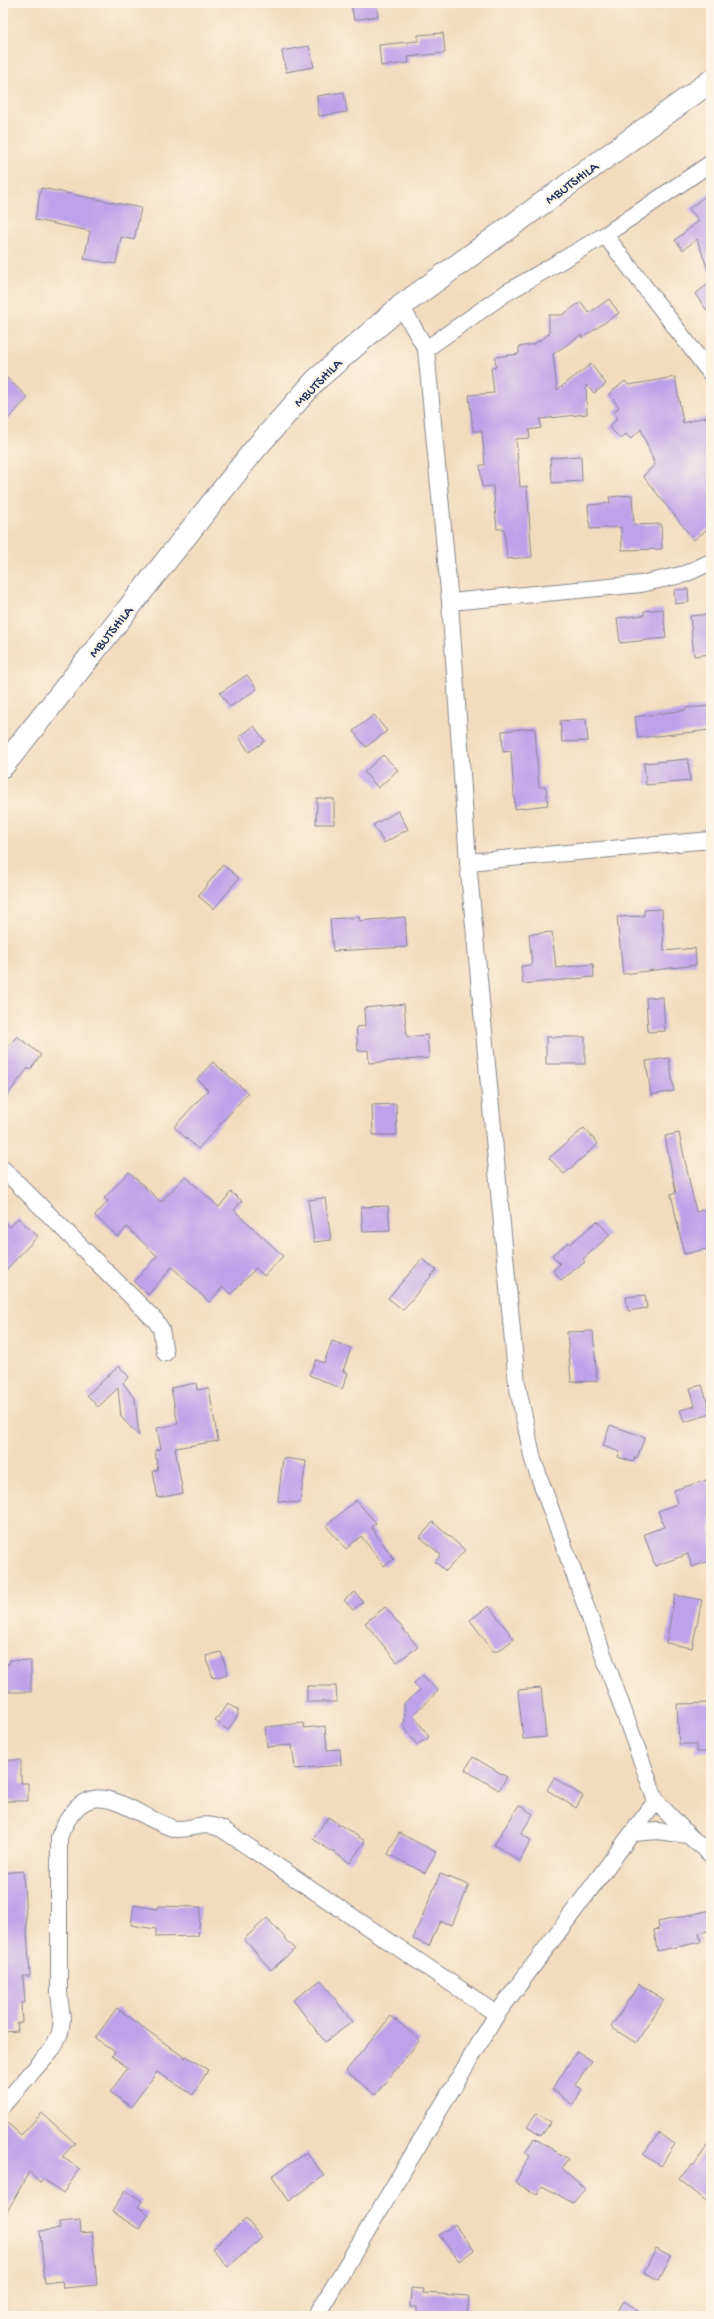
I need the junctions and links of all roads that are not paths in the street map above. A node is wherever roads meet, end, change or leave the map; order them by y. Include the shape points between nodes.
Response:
1 (711, 81) edge
2 (711, 163) edge
3 (605, 235) junction
4 (401, 306) junction
5 (426, 349) junction
6 (711, 374) edge
7 (711, 562) edge
8 (450, 602) junction
9 (3, 766) edge
10 (711, 840) edge
11 (468, 862) junction
12 (3, 1169) edge
13 (165, 1352) dead end
14 (656, 1801) junction
15 (634, 1833) junction
16 (688, 1835) junction
17 (711, 1855) edge
18 (498, 2014) junction
19 (3, 2105) edge
20 (316, 2316) edge

1 - 4 street, MBUTSHILA
2 - 3 street
3 - 5 street via 506,293
3 - 6 street
4 - 5 street
4 - 9 street, MBUTSHILA via 316,380 255,449
5 - 8 street
7 - 8 street via 685,574 641,584
8 - 11 street
10 - 11 street
11 - 14 street via 517,1384 538,1474
12 - 13 street via 155,1320 161,1329
14 - 15 street
14 - 16 street
15 - 16 street via 657,1831
15 - 18 street
16 - 17 street
18 - 19 street via 211,1824 175,1829 114,1800 97,1798 78,1807 59,1837 59,1993 62,2019 60,2033 53,2048
18 - 20 street

